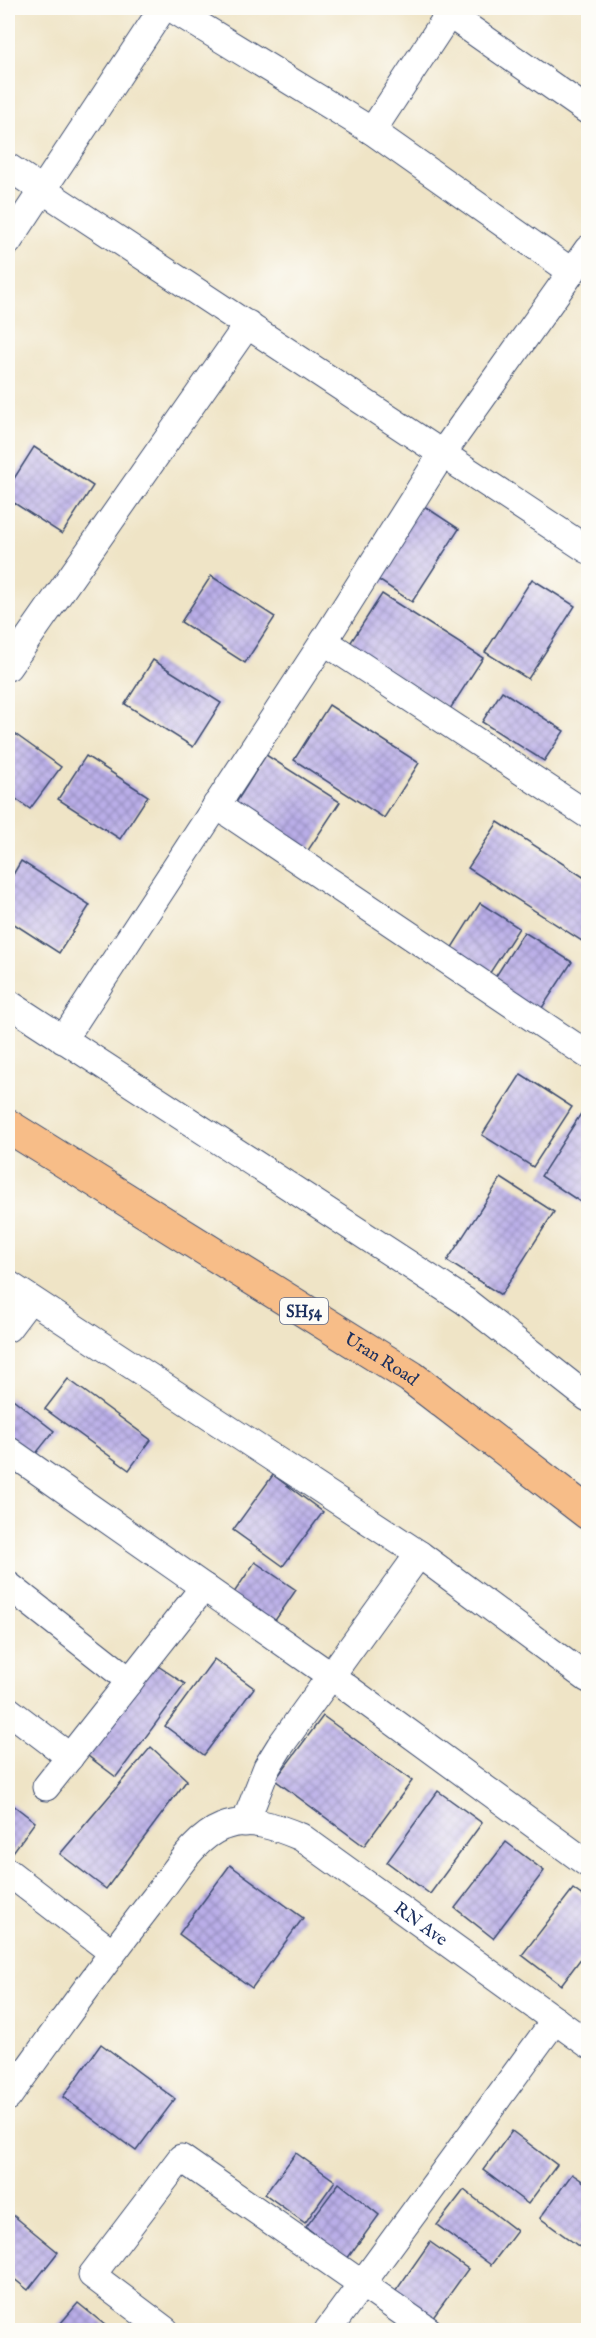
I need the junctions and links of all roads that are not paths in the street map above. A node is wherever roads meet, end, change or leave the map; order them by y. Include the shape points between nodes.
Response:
1 (163, 8) edge
2 (171, 8) edge
3 (451, 11) edge
4 (588, 111) edge
5 (372, 132) junction
6 (8, 167) edge
7 (41, 189) junction
8 (8, 242) edge
9 (588, 249) edge
10 (573, 272) junction
11 (248, 324) junction
12 (442, 454) junction
13 (588, 550) edge
14 (324, 641) junction
15 (8, 667) edge
16 (216, 805) junction
17 (588, 815) edge
18 (8, 1003) edge
19 (63, 1040) junction
20 (588, 1055) edge
21 (8, 1125) edge
22 (8, 1284) edge
23 (30, 1299) junction
24 (8, 1329) edge
25 (588, 1398) edge
26 (8, 1450) edge
27 (588, 1513) edge
28 (419, 1554) junction
29 (8, 1585) edge
30 (204, 1587) junction
31 (331, 1676) junction
32 (588, 1679) edge
33 (130, 1681) junction
34 (8, 1710) edge
35 (70, 1757) junction
36 (46, 1787) dead end
37 (245, 1823) junction
38 (588, 1864) edge
39 (8, 1872) edge
40 (112, 1952) junction
41 (555, 2020) junction
42 (588, 2044) edge
43 (8, 2097) edge
44 (362, 2284) junction
45 (165, 2331) edge
46 (328, 2331) edge
47 (428, 2331) edge

1 - 7 street
2 - 5 street
3 - 4 street
3 - 5 street
5 - 10 street
6 - 7 street
7 - 8 street
7 - 11 street
9 - 10 street
10 - 12 street
11 - 12 street
11 - 15 street
12 - 13 street
12 - 14 street
14 - 16 street
14 - 17 street
16 - 19 street
16 - 20 street
18 - 19 street
19 - 25 street via 465,1301
21 - 27 main road, Uran Road / SH54 via 411,1377
22 - 23 street
23 - 24 street
23 - 28 street
26 - 30 street
28 - 31 street
28 - 32 street
29 - 33 street
30 - 31 street
30 - 33 street
31 - 37 street via 267,1767
31 - 38 street
33 - 35 street
34 - 35 street
35 - 36 street
37 - 40 street via 222,1827 201,1840
37 - 41 street, RN Ave via 274,1826 301,1837
39 - 40 street
40 - 43 street
41 - 42 street, RN Ave
41 - 44 street
44 - 45 street via 181,2158 92,2275
44 - 46 street
44 - 47 street

